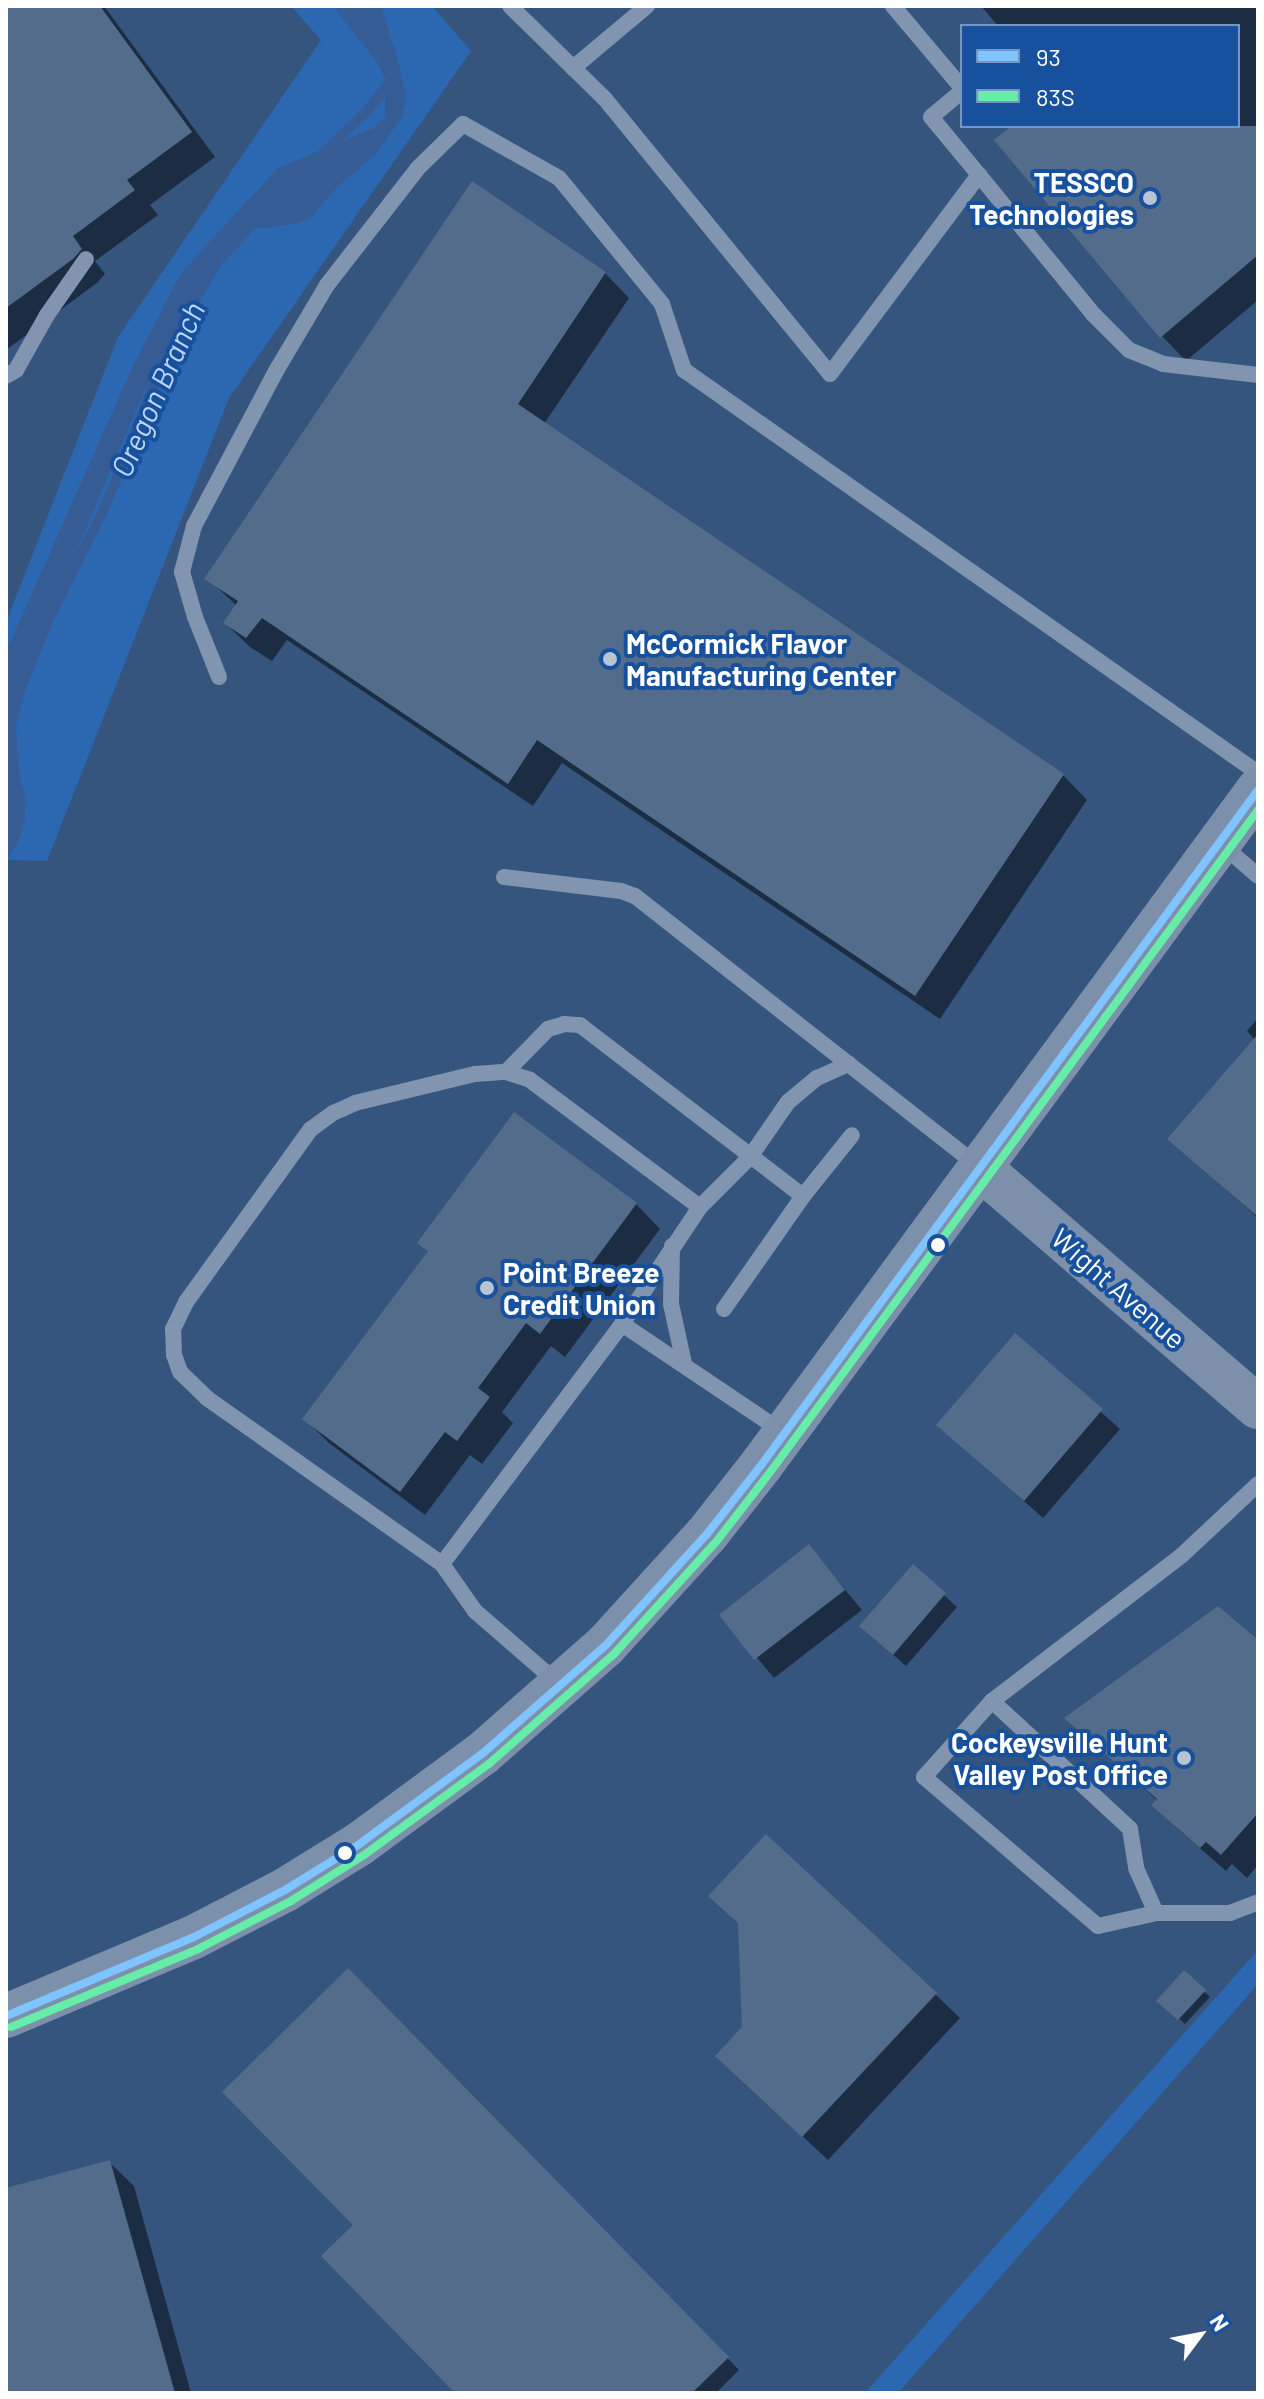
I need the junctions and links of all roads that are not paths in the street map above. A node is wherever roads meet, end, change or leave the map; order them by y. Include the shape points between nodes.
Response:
1 (510, 6) edge
2 (647, 6) edge
3 (893, 6) edge
4 (573, 68) junction
5 (960, 87) edge
6 (960, 91) edge
7 (979, 175) junction
8 (86, 259) dead end
9 (1258, 375) edge
10 (6, 376) edge
11 (219, 677) dead end
12 (1258, 773) edge
13 (1258, 790) edge
14 (1220, 843) junction
15 (1258, 876) edge
16 (504, 877) dead end
17 (849, 1064) junction
18 (506, 1072) junction
19 (852, 1135) dead end
20 (750, 1157) junction
21 (981, 1169) junction
22 (803, 1196) junction
23 (700, 1207) junction
24 (672, 1244) junction
25 (724, 1309) dead end
26 (622, 1324) junction
27 (684, 1363) junction
28 (1258, 1407) edge
29 (784, 1433) junction
30 (1258, 1484) edge
31 (442, 1564) junction
32 (562, 1686) junction
33 (992, 1701) junction
34 (1258, 1902) edge
35 (1156, 1913) junction
36 (6, 2016) edge

1 - 4 lane
2 - 4 lane
3 - 5 lane
4 - 7 lane via 605,99 830,374
6 - 7 lane via 931,117
7 - 9 lane via 1129,350 1163,364
8 - 10 lane via 16,370
11 - 12 lane via 182,572 194,526 327,285 418,168 463,124 559,178 662,304 684,370
13 - 14 main road
14 - 15 lane
14 - 21 main road
16 - 17 lane via 635,896
17 - 20 lane via 817,1078 788,1102
17 - 21 lane
18 - 20 lane via 548,1029 580,1025
18 - 23 lane via 530,1080
18 - 31 lane via 475,1074 355,1103 311,1129 186,1302 173,1329 180,1372 207,1398
19 - 22 lane
20 - 22 lane
20 - 23 lane
21 - 28 main road, Wight Avenue
21 - 29 main road
22 - 25 lane
23 - 24 lane
24 - 26 lane
24 - 27 lane via 671,1304
26 - 27 lane
26 - 31 lane
27 - 29 lane
29 - 32 main road via 651,1598
30 - 33 lane via 1181,1556
31 - 32 lane via 475,1611
32 - 36 main road via 435,1791 285,1890 141,1962
33 - 35 lane via 1130,1829 1136,1868
33 - 35 lane via 924,1777 1098,1926
34 - 35 lane via 1230,1913

